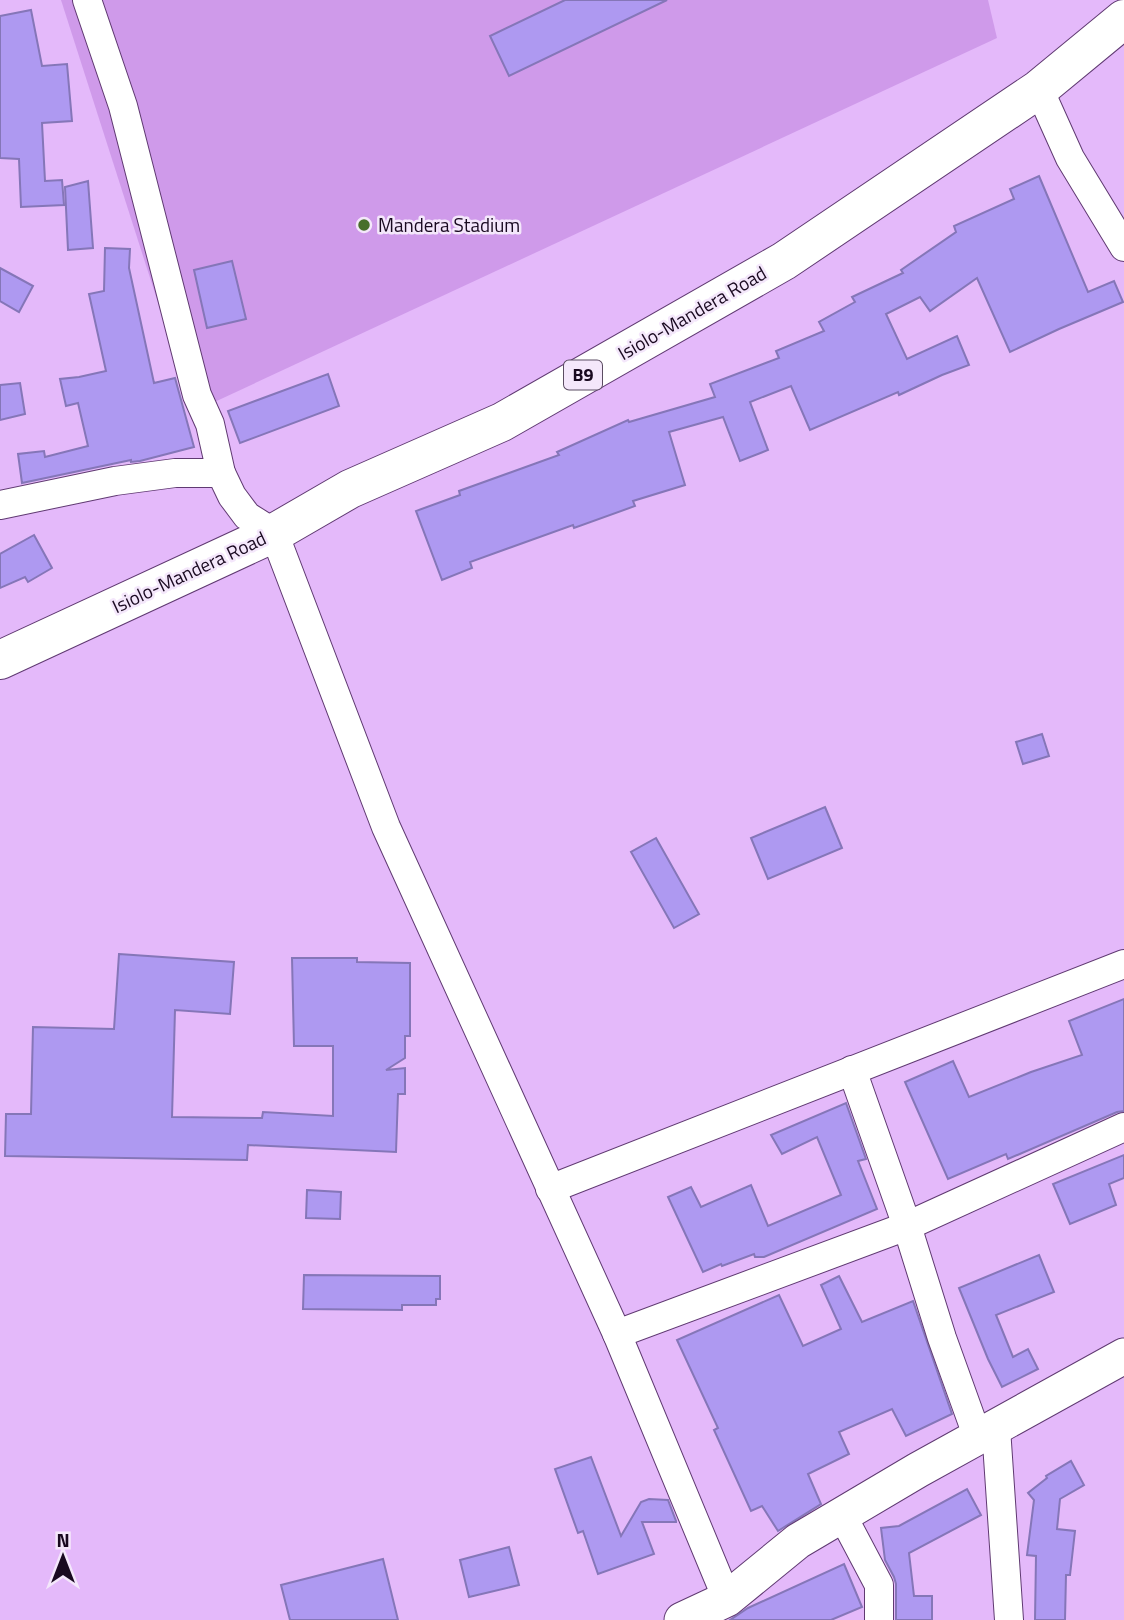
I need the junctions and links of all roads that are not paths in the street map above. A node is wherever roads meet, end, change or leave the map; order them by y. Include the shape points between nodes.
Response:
1 (88, 0) edge
2 (1124, 19) edge
3 (1039, 89) junction
4 (1124, 247) edge
5 (221, 473) junction
6 (0, 505) edge
7 (274, 533) junction
8 (0, 660) edge
9 (1124, 964) edge
10 (852, 1070) junction
11 (1124, 1127) edge
12 (550, 1189) junction
13 (907, 1226) junction
14 (617, 1334) junction
15 (1124, 1356) edge
16 (987, 1433) junction
17 (842, 1515) junction
18 (727, 1599) junction
19 (682, 1620) edge
20 (880, 1620) edge
21 (1009, 1620) edge

1 - 5 street via 122,106
2 - 3 highway, Isiolo-Mandera Road / B9
3 - 4 street via 1070,158
3 - 7 highway, Isiolo-Mandera Road / B9 via 784,261 502,422 351,489
5 - 6 street via 115,481
5 - 7 street via 247,516
7 - 8 highway, Isiolo-Mandera Road / B9
7 - 12 street via 386,827
9 - 10 street
10 - 12 street
10 - 13 street
11 - 13 street
12 - 14 street
13 - 14 street
13 - 16 street via 942,1338
14 - 18 street
15 - 16 main road
16 - 17 main road
16 - 21 street
17 - 18 main road via 798,1541
17 - 20 street via 879,1585
18 - 19 main road

